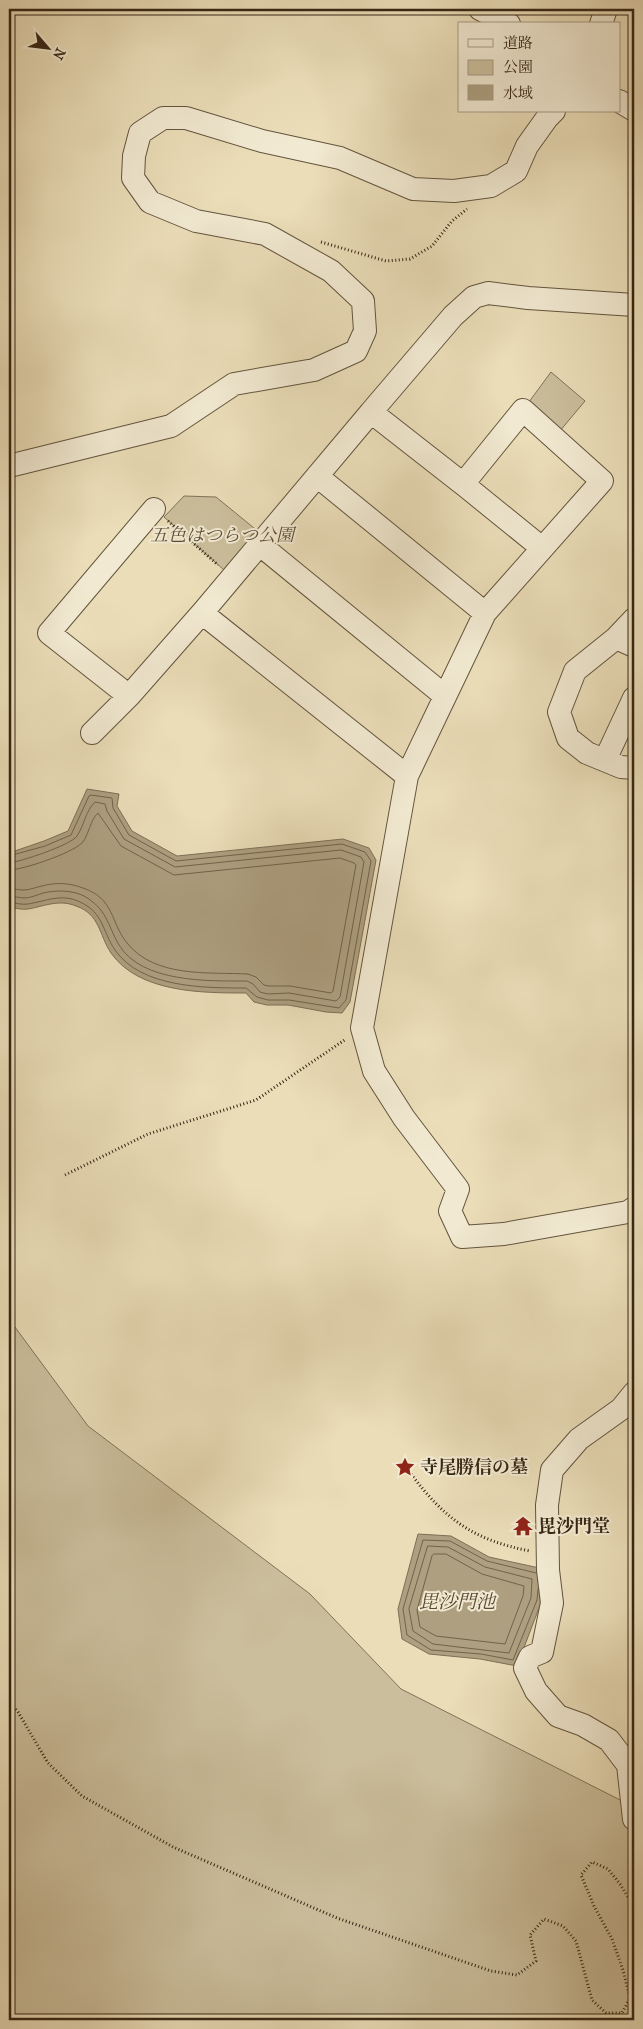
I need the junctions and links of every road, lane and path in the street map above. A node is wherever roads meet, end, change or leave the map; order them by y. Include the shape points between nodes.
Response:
1 (480, 9) edge
2 (606, 9) edge
3 (505, 22) edge
4 (603, 22) edge
5 (620, 102) edge
6 (634, 110) edge
7 (553, 112) edge
8 (473, 204) dead end
9 (318, 242) dead end
10 (634, 305) edge
11 (371, 412) junction
12 (9, 466) edge
13 (317, 476) junction
14 (463, 484) junction
15 (154, 509) joint
16 (260, 544) junction
17 (542, 548) junction
18 (232, 577) junction
19 (202, 612) junction
20 (485, 613) junction
21 (634, 619) edge
22 (625, 642) edge
23 (129, 696) junction
24 (445, 696) junction
25 (634, 698) edge
26 (92, 733) dead end
27 (605, 760) junction
28 (634, 768) edge
29 (407, 776) junction
30 (362, 1028) junction
31 (64, 1175) dead end
32 (634, 1208) edge
33 (634, 1393) edge
34 (411, 1474) dead end
35 (548, 1554) junction
36 (9, 1701) edge
37 (634, 1819) edge
38 (634, 1907) edge

1 - 3 street
2 - 4 street
5 - 6 street
7 - 12 street via 527,146 516,171 491,186 454,191 413,189 340,158 262,141 186,118 163,118 140,133 134,156 133,178 150,202 196,221 265,234 331,271 363,301 365,331 356,351 314,370 234,384 170,426
8 - 9 path via 452,221 432,246 410,259 386,261
10 - 11 street via 488,293 474,297 453,316
11 - 13 street
11 - 14 street
13 - 16 street
13 - 20 street
14 - 17 street
14 - 17 street via 523,410 602,481
15 - 18 path
15 - 23 street via 49,633
16 - 18 street
16 - 24 street
17 - 20 street
18 - 19 street
19 - 23 street
19 - 29 street
20 - 24 street
21 - 22 street
22 - 27 street via 574,671 559,712 568,738 587,753
23 - 26 street
24 - 29 street
25 - 27 street
27 - 28 street
29 - 30 street
30 - 31 path via 256,1100 148,1134
30 - 32 street via 374,1071 404,1118 458,1189 450,1211 462,1237 504,1234 628,1212
33 - 35 street via 621,1409 578,1439 552,1470 547,1505
34 - 35 path via 432,1501 457,1524 513,1548
35 - 37 street via 552,1603 542,1652 530,1657 524,1668 536,1691 558,1716 583,1725 609,1740 628,1765
36 - 38 path via 48,1763 82,1796 173,1847 337,1918 491,1971 517,1975 536,1961 530,1936 544,1919 563,1926 576,1941 592,2000 606,2013 622,2013 630,1998 612,1939 581,1875 592,1862 608,1869

